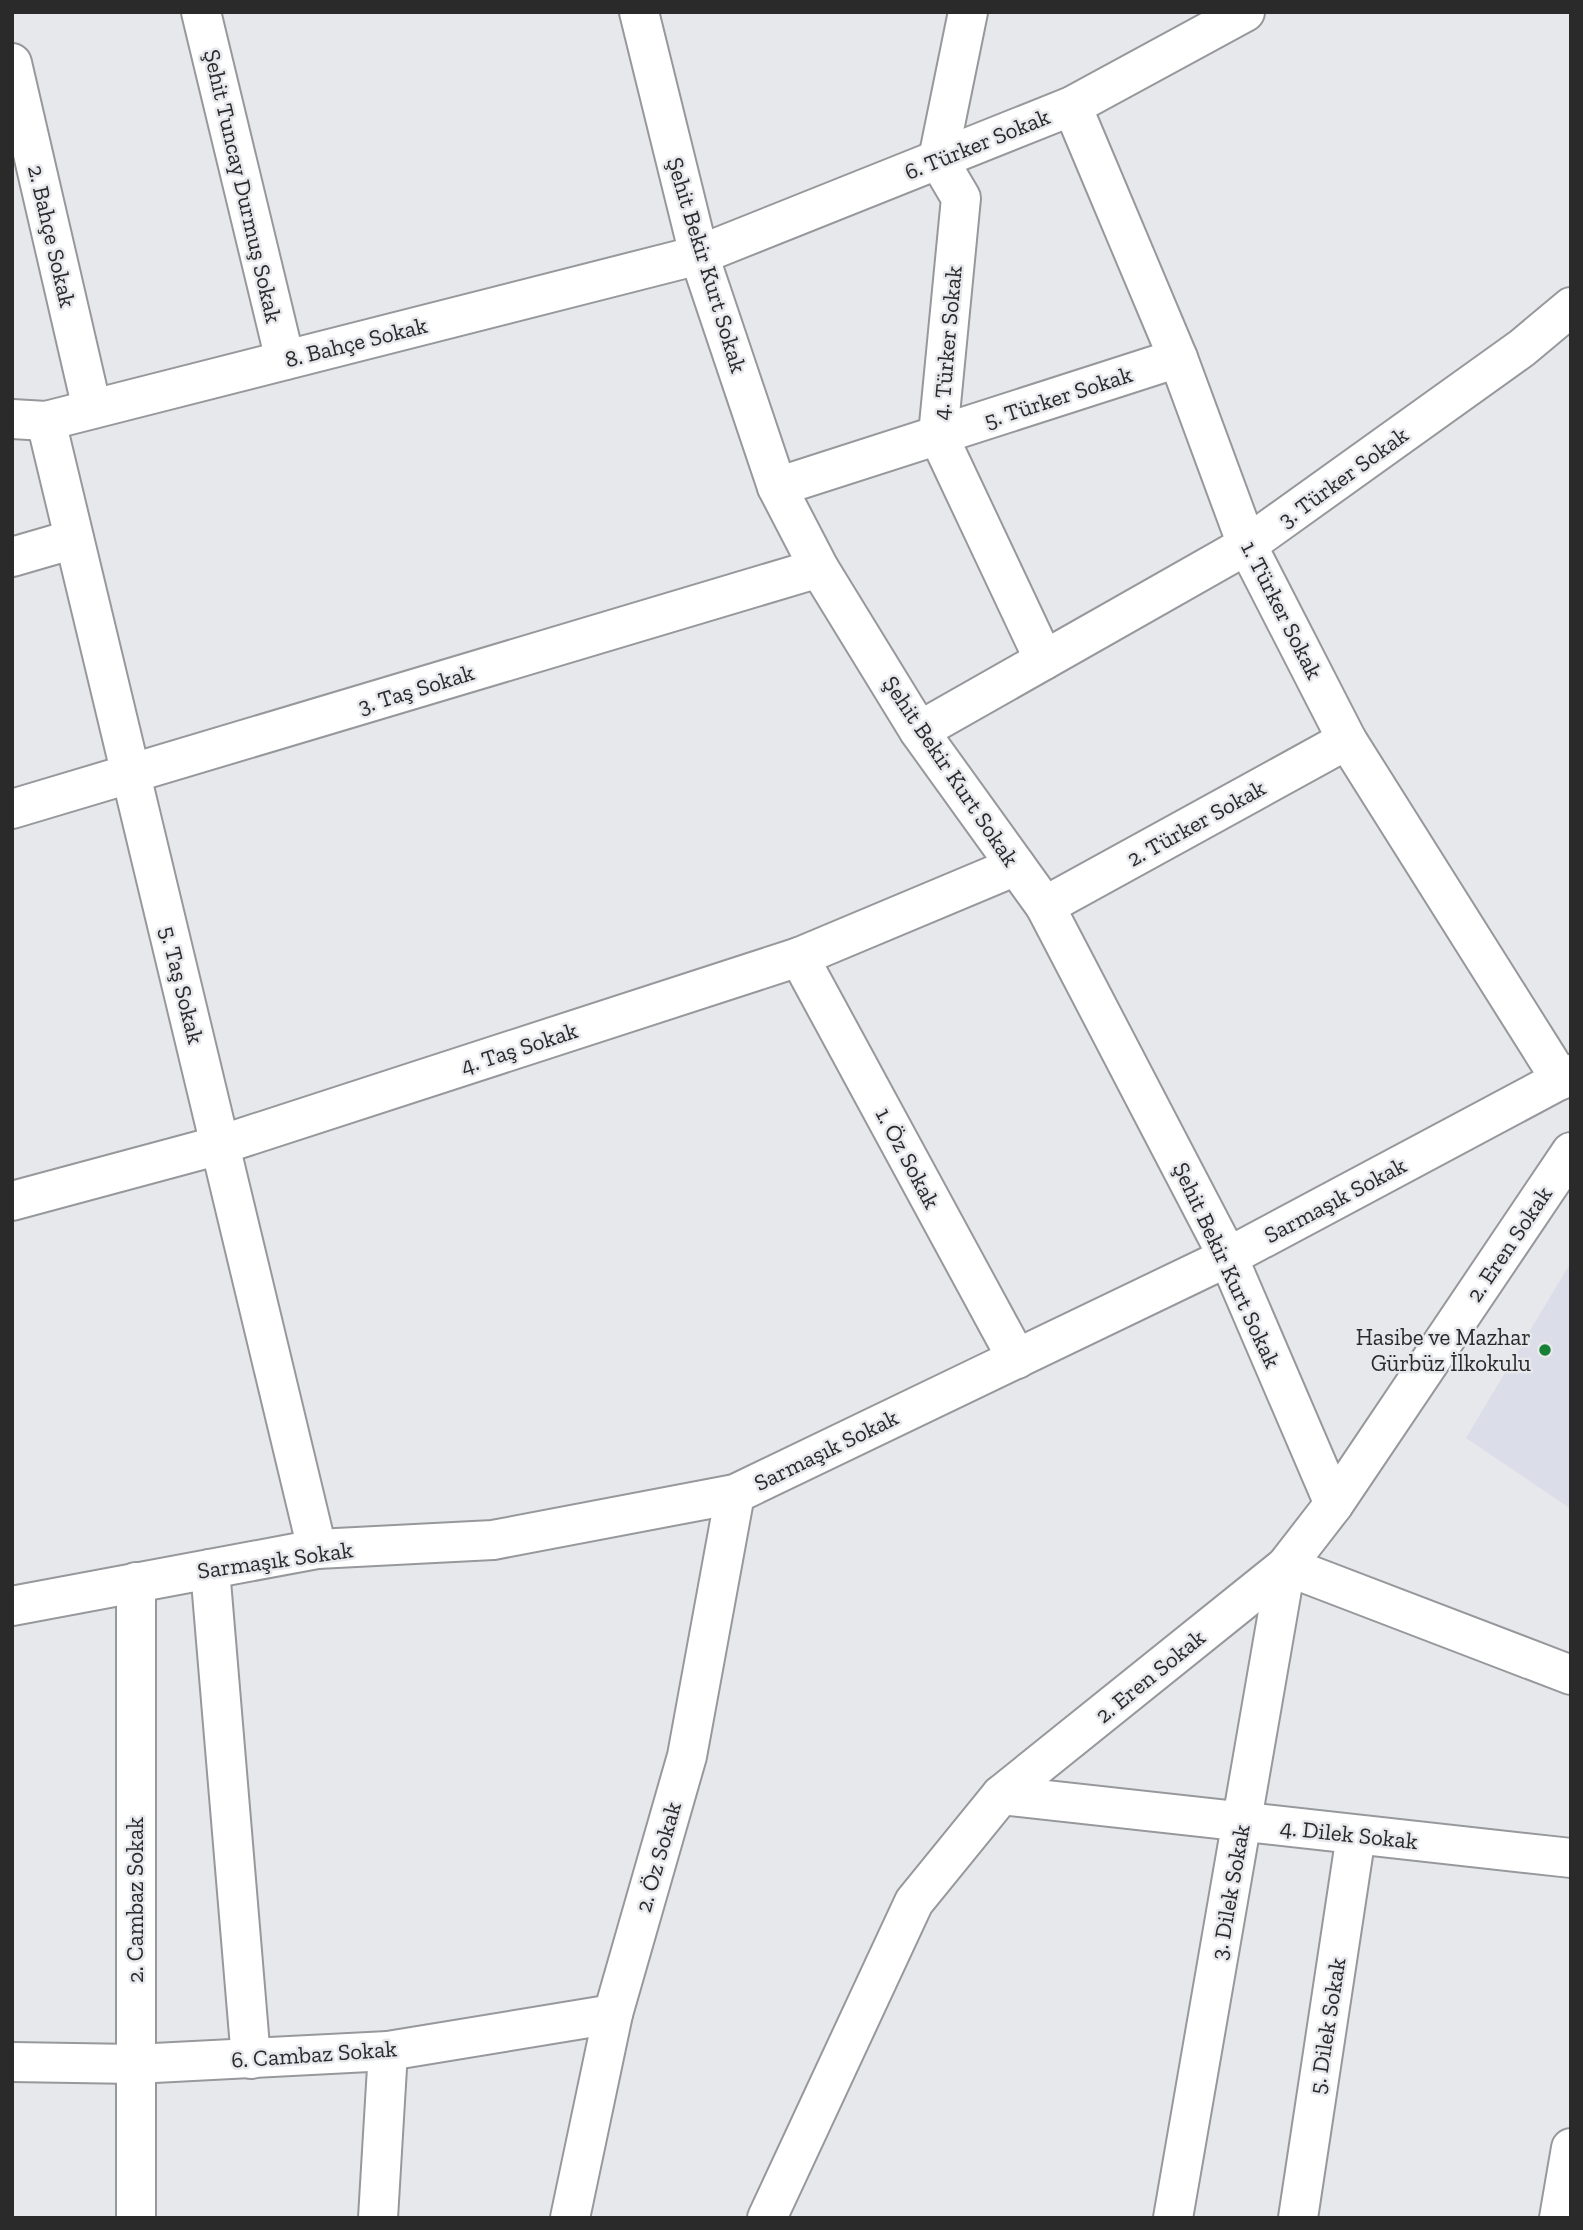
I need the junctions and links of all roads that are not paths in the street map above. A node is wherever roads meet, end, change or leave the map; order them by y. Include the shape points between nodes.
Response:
1 (201, 12) edge
2 (639, 12) edge
3 (968, 12) edge
4 (1245, 12) edge
5 (12, 62) edge
6 (1072, 106) junction
7 (937, 159) junction
8 (699, 255) junction
9 (1571, 307) edge
10 (1178, 359) junction
11 (285, 360) junction
12 (92, 409) junction
13 (29, 420) edge
14 (938, 435) junction
15 (777, 487) junction
16 (74, 539) junction
17 (1247, 545) junction
18 (12, 557) edge
19 (819, 568) junction
20 (1044, 660) junction
21 (919, 731) junction
22 (1347, 740) junction
23 (131, 774) junction
24 (12, 809) edge
25 (1016, 866) junction
26 (1045, 906) junction
27 (799, 957) junction
28 (1566, 1077) edge
29 (220, 1145) junction
30 (1571, 1152) edge
31 (12, 1201) edge
32 (1228, 1257) junction
33 (1017, 1359) junction
34 (735, 1494) junction
35 (1334, 1504) junction
36 (317, 1549) junction
37 (1286, 1566) junction
38 (210, 1569) junction
39 (136, 1582) junction
40 (12, 1606) edge
41 (1571, 1675) edge
42 (1001, 1795) junction
43 (1242, 1822) junction
44 (1356, 1835) junction
45 (1571, 1858) edge
46 (613, 2014) junction
47 (388, 2051) junction
48 (251, 2059) junction
49 (12, 2062) edge
50 (135, 2064) junction
51 (1571, 2148) edge
52 (136, 2218) edge
53 (378, 2218) edge
54 (570, 2218) edge
55 (767, 2218) edge
56 (1173, 2218) edge
57 (1297, 2218) edge
58 (1559, 2218) edge

1 - 11 street, Şehit Tuncay Durmuş Sokak
2 - 8 street, Şehit Bekir Kurt Sokak
3 - 7 street
4 - 6 street, 6. Türker Sokak
5 - 12 street, 2. Bahçe Sokak
6 - 7 street, 6. Türker Sokak
6 - 10 street, 1. Türker Sokak
7 - 8 street, 6. Türker Sokak
7 - 14 street, 4. Türker Sokak via 961,198
8 - 11 street, 8. Bahçe Sokak
8 - 15 street, Şehit Bekir Kurt Sokak
9 - 17 street, 3. Türker Sokak via 1522,348
10 - 14 street, 5. Türker Sokak
10 - 17 street, 1. Türker Sokak
11 - 12 street, 8. Bahçe Sokak
12 - 13 street, 8. Bahçe Sokak
13 - 16 street, 5. Taş Sokak
14 - 15 street, 5. Türker Sokak
14 - 20 street, 4. Türker Sokak
15 - 19 street, Şehit Bekir Kurt Sokak
16 - 18 street
16 - 23 street, 5. Taş Sokak
17 - 20 street, 3. Türker Sokak
17 - 22 street, 1. Türker Sokak
19 - 21 street, Şehit Bekir Kurt Sokak
19 - 23 street, 3. Taş Sokak
20 - 21 street, 3. Türker Sokak
21 - 25 street, Şehit Bekir Kurt Sokak
22 - 26 street, 2. Türker Sokak
22 - 28 street, 1. Türker Sokak
23 - 24 street, 3. Taş Sokak
23 - 29 street, 5. Taş Sokak
25 - 26 street, Şehit Bekir Kurt Sokak
25 - 27 street, 4. Taş Sokak
26 - 32 street, Şehit Bekir Kurt Sokak
27 - 29 street, 4. Taş Sokak
27 - 33 street, 1. Öz Sokak
28 - 32 street, Sarmaşık Sokak
29 - 31 street, 4. Taş Sokak
29 - 36 street, 5. Taş Sokak
30 - 35 street, 2. Eren Sokak
32 - 33 street, Sarmaşık Sokak
32 - 35 street, Şehit Bekir Kurt Sokak
33 - 34 street, Sarmaşık Sokak
34 - 36 street, Sarmaşık Sokak via 494,1540
34 - 46 street, 2. Öz Sokak via 687,1756
35 - 37 street, 2. Eren Sokak
36 - 38 street, Sarmaşık Sokak
37 - 41 street
37 - 42 street, 2. Eren Sokak
37 - 43 street, 3. Dilek Sokak
38 - 39 street, Sarmaşık Sokak
38 - 48 street
39 - 40 street, Sarmaşık Sokak
39 - 50 street, 2. Cambaz Sokak
42 - 43 street, 4. Dilek Sokak
42 - 55 street, 2. Eren Sokak via 914,1902
43 - 44 street, 4. Dilek Sokak
43 - 56 street, 3. Dilek Sokak
44 - 45 street, 4. Dilek Sokak
44 - 57 street, 5. Dilek Sokak
46 - 47 street, 6. Cambaz Sokak
46 - 54 street, 2. Öz Sokak
47 - 48 street, 6. Cambaz Sokak
47 - 53 street
48 - 50 street, 6. Cambaz Sokak
49 - 50 street, 6. Cambaz Sokak
50 - 52 street, 2. Cambaz Sokak
51 - 58 street

